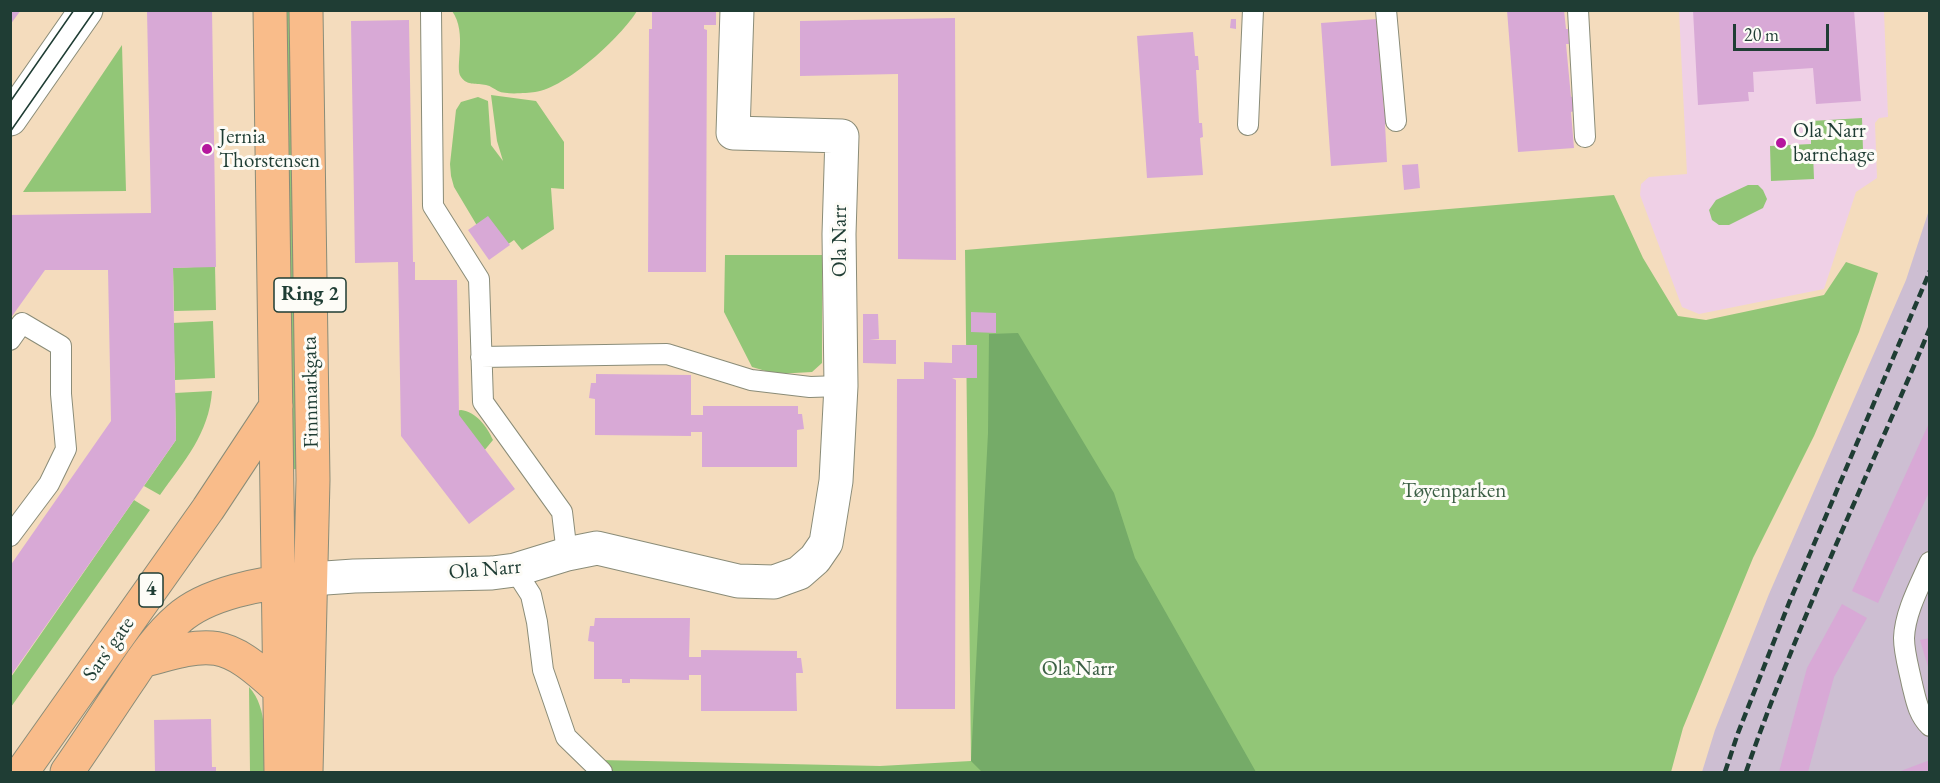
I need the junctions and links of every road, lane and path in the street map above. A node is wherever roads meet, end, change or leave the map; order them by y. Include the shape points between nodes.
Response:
1 (86, 10) edge
2 (270, 10) edge
3 (306, 10) edge
4 (736, 10) edge
5 (1253, 10) edge
6 (1386, 10) edge
7 (1578, 10) edge
8 (431, 12) edge
9 (10, 119) edge
10 (1396, 121) dead end
11 (1248, 125) dead end
12 (1585, 137) dead end
13 (10, 340) edge
14 (481, 357) junction
15 (841, 386) junction
16 (276, 406) junction
17 (10, 536) edge
18 (567, 554) junction
19 (1929, 562) edge
20 (515, 570) junction
21 (311, 579) junction
22 (279, 582) junction
23 (142, 661) junction
24 (280, 690) junction
25 (1929, 726) edge
26 (22, 772) edge
27 (67, 772) edge
28 (281, 772) edge
29 (306, 772) edge
30 (602, 772) edge

1 - 9 street
2 - 16 main road, Finnmarkgata / Ring 2
3 - 21 main road, Finnmarkgata / Ring 2
4 - 15 street, Ola Narr via 733,133 842,136
5 - 11 lane
6 - 10 lane
7 - 12 lane
8 - 14 lane via 433,206 479,279
13 - 17 lane via 21,323 61,346 66,449 49,484
14 - 15 lane via 666,354 751,380 810,387
14 - 18 lane via 483,402 562,512
15 - 18 street, Ola Narr via 836,481 826,543 798,573 774,582 738,581 597,548
16 - 22 main road, Finnmarkgata / Ring 2
16 - 26 main road, Sars' gate / 4 via 208,510
18 - 20 street, Ola Narr
19 - 25 lane via 1904,634 1918,705
20 - 21 street, Ola Narr
20 - 30 lane via 531,595 543,670 566,737
21 - 22 main road, Sars' gate / 4
21 - 29 main road, Finnmarkgata / Ring 2
22 - 23 main road, Sars' gate / 4 via 220,597 191,610 178,619
22 - 24 main road, Finnmarkgata / Ring 2
23 - 24 main road, Sars' gate via 197,647 213,647 243,659
23 - 27 main road, Sars' gate / 4
24 - 28 main road, Finnmarkgata / Ring 2

